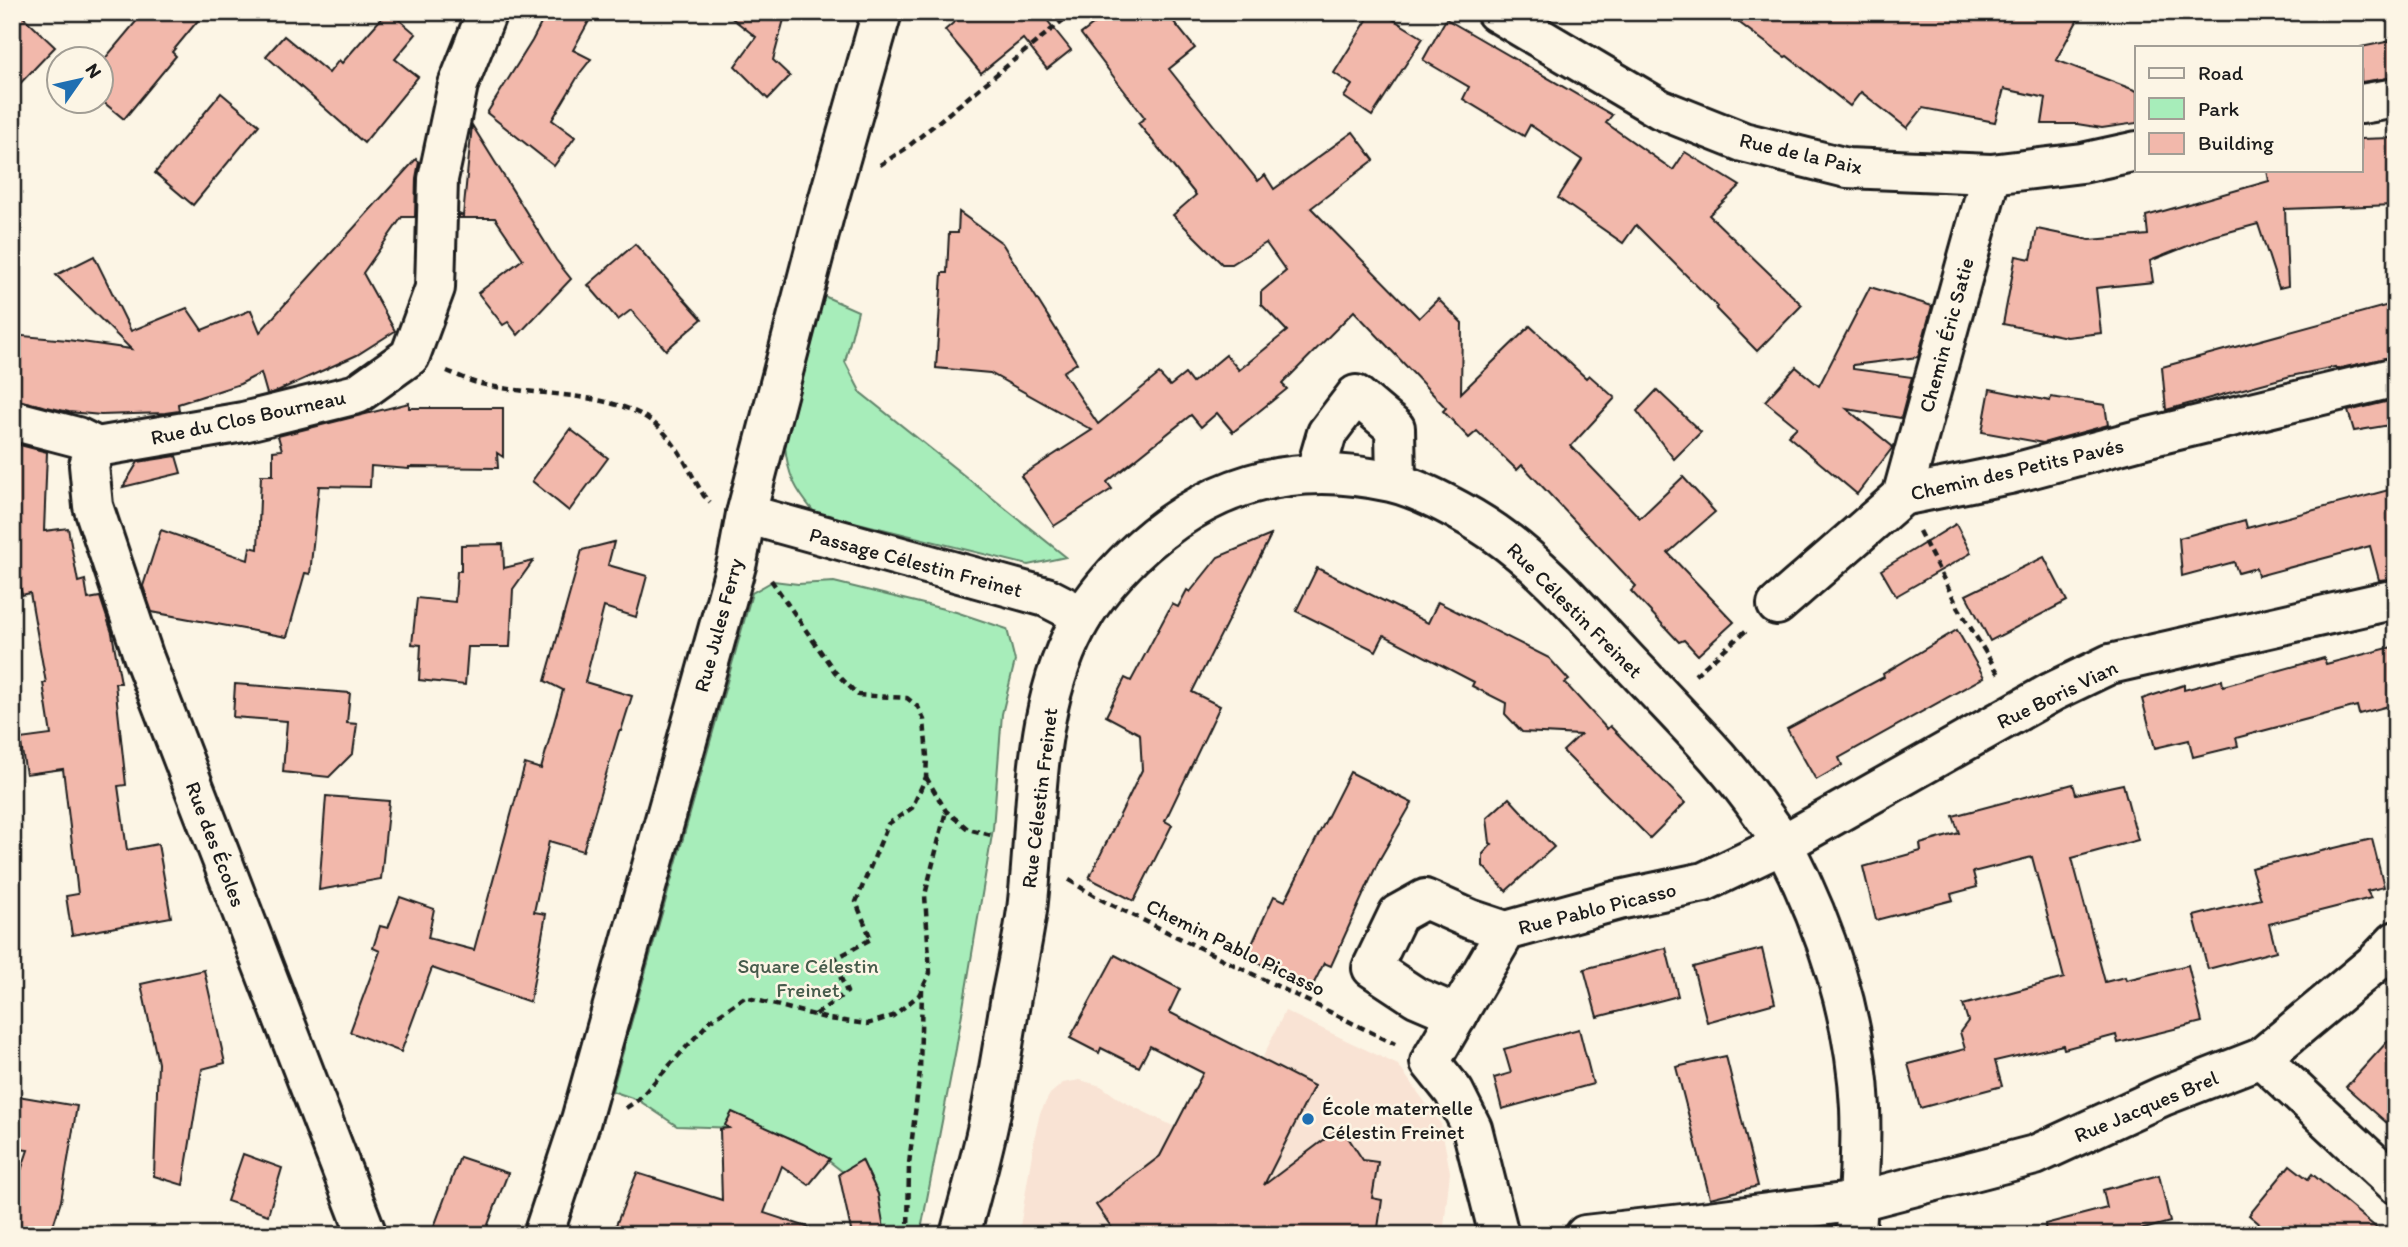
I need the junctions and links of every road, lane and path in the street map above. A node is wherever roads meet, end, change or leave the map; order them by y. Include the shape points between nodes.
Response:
1 (487, 12) edge
2 (882, 12) edge
3 (1073, 12) edge
4 (1496, 12) edge
5 (2396, 98) edge
6 (2362, 104) edge
7 (2135, 151) edge
8 (1991, 174) junction
9 (834, 182) junction
10 (410, 356) junction
11 (2396, 377) edge
12 (12, 420) edge
13 (97, 447) junction
14 (1315, 474) junction
15 (1396, 482) junction
16 (1902, 496) junction
17 (729, 510) junction
18 (737, 562) junction
19 (2396, 599) edge
20 (1777, 605) joint
21 (1083, 616) junction
22 (1665, 701) junction
23 (2021, 710) junction
24 (926, 777) junction
25 (946, 811) junction
26 (1783, 844) junction
27 (1031, 856) junction
28 (1506, 931) junction
29 (2396, 941) edge
30 (922, 989) junction
31 (1458, 1014) junction
32 (815, 1015) junction
33 (2261, 1058) junction
34 (1430, 1062) junction
35 (622, 1111) dead end
36 (2396, 1184) edge
37 (1857, 1218) edge
38 (367, 1235) edge
39 (543, 1235) edge
40 (908, 1235) edge
41 (960, 1235) edge
42 (1499, 1235) edge
43 (1585, 1235) edge

1 - 10 street via 458,85 439,179 435,288
2 - 9 street, Rue Jules Ferry
3 - 9 path via 905,149 878,166
4 - 8 street, Rue de la Paix via 1660,109 1743,142 1847,168
5 - 6 street
7 - 8 street, Rue de la Paix
8 - 16 street, Chemin Éric Satie
9 - 17 street, Rue Jules Ferry
10 - 13 street, Rue du Clos Bourneau via 357,394 243,422
10 - 17 path via 477,383 605,402 634,412 655,424 704,496
11 - 16 street, Chemin des Petits Pavés via 2010,474
12 - 13 street
13 - 38 street, Rue des Écoles via 89,465 93,506 144,658
14 - 15 street, Rue Célestin Freinet
14 - 15 street via 1327,433 1356,395 1395,428
14 - 21 street, Rue Célestin Freinet via 1259,480 1201,503 1151,538
15 - 22 street, Rue Célestin Freinet via 1500,536 1541,571
16 - 20 street, Chemin des Petits Pavés
16 - 23 path via 1958,607
17 - 18 street, Rue Jules Ferry
17 - 21 street, Passage Célestin Freinet via 1046,597
18 - 24 path via 773,581 835,672 858,695 907,698 918,707 924,720
18 - 39 street, Rue Jules Ferry via 581,1120
19 - 23 street, Rue Boris Vian via 2110,664
20 - 22 path
21 - 27 street, Rue Célestin Freinet via 1055,679 1042,737
22 - 26 street, Rue Célestin Freinet via 1742,784
23 - 26 street, Rue Boris Vian
24 - 25 path
24 - 32 path via 912,808 888,824 856,902 870,939 833,960 847,992
25 - 27 path, Chemin Pablo Picasso via 968,829 1003,838
25 - 30 path via 925,895 930,973
26 - 28 street, Rue Pablo Picasso via 1704,882
26 - 37 street, Rue Célestin Freinet via 1827,947 1846,1006 1860,1110
27 - 34 path, Chemin Pablo Picasso via 1098,898
27 - 41 street, Rue Célestin Freinet via 1027,911 989,1123
28 - 31 street, Rue Pablo Picasso
28 - 31 street via 1425,899 1398,914 1372,968 1416,998
29 - 33 street, Rue Jacques Brel
30 - 32 path via 893,1016 867,1024
30 - 40 path
31 - 34 street, Rue Pablo Picasso
32 - 35 path via 745,997 711,1020 638,1100
33 - 36 street
33 - 37 street, Rue Jacques Brel via 2163,1096 2035,1155
34 - 42 street via 1454,1092 1472,1128
37 - 43 street, Rue Jacques Brel via 1709,1221

